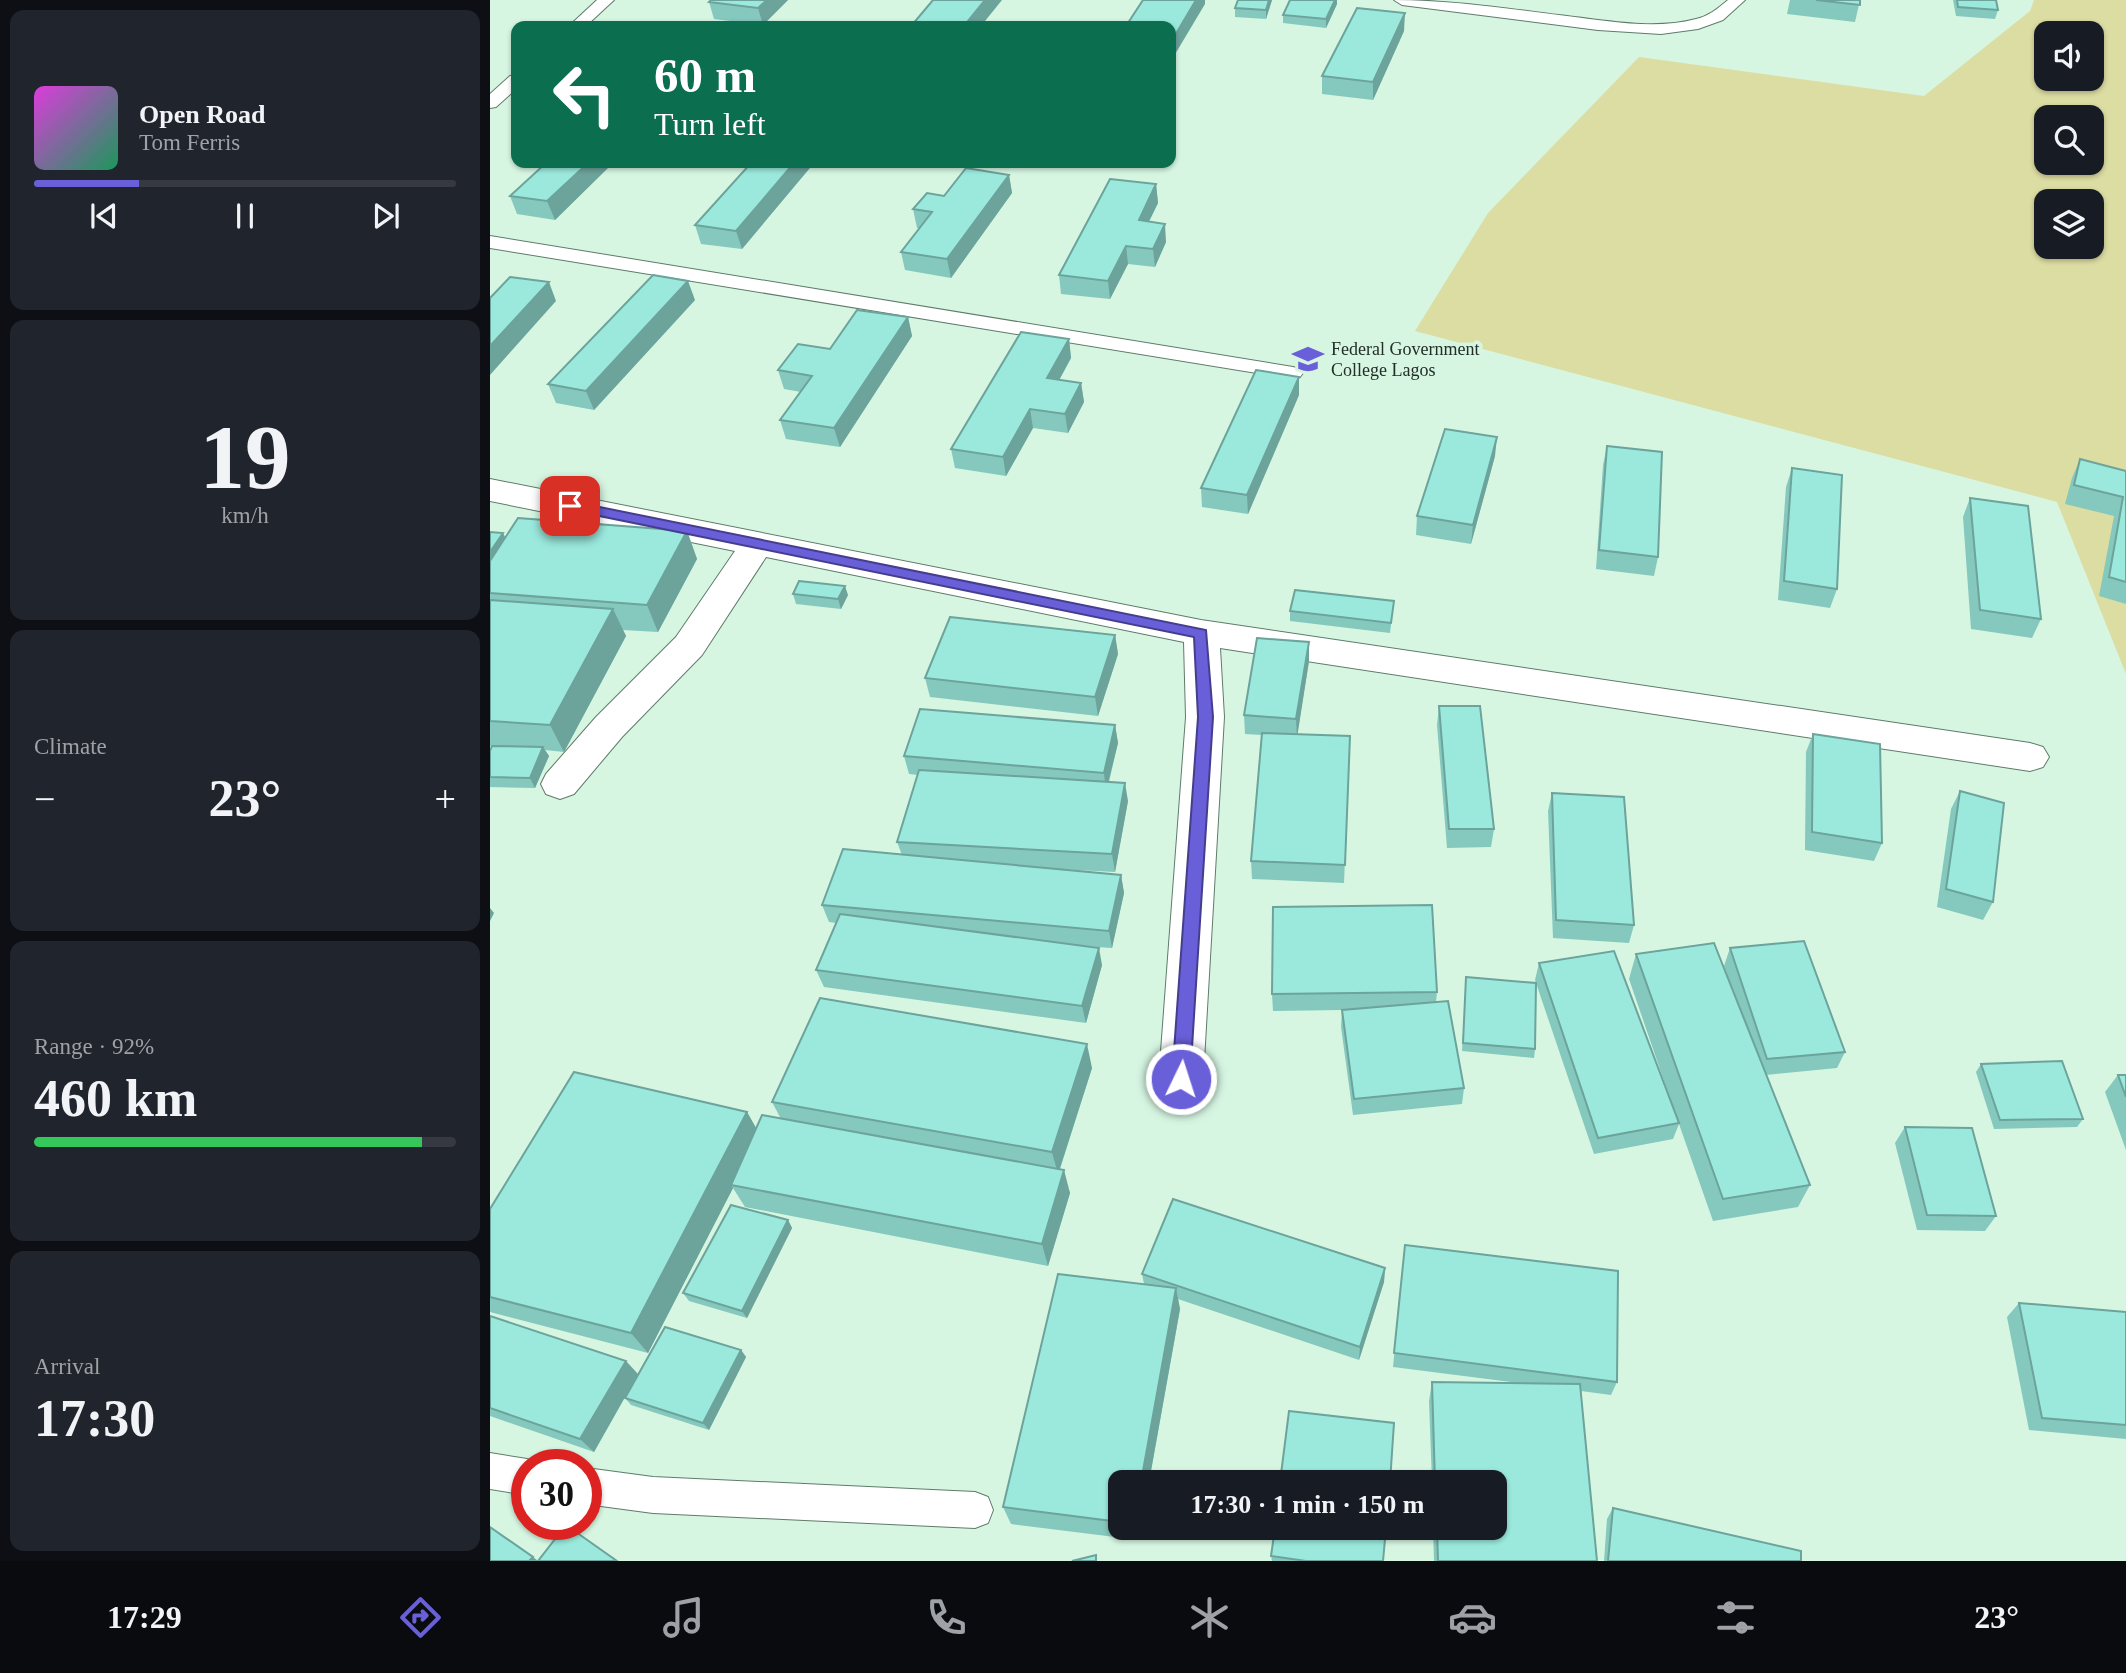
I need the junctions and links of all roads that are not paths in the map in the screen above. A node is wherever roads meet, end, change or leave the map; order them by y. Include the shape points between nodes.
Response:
1 (606, 0) edge
2 (1402, 0) edge
3 (1737, 0) edge
4 (583, 21) edge
5 (511, 84) edge
6 (490, 103) edge
7 (490, 242) edge
8 (1293, 373) edge
9 (490, 490) edge
10 (757, 544) junction
11 (1201, 633) junction
12 (2030, 757) dead end
13 (560, 784) dead end
14 (1181, 1079) dead end
15 (490, 1471) edge
16 (511, 1474) edge
17 (602, 1488) edge
18 (975, 1510) dead end

1 - 4 lane
2 - 3 lane via 1661,29 1717,17
5 - 6 lane
7 - 8 lane
9 - 10 street
10 - 11 street
10 - 13 street via 689,646
11 - 12 street
11 - 14 street via 1205,717
15 - 16 lane
17 - 18 lane via 653,1496

